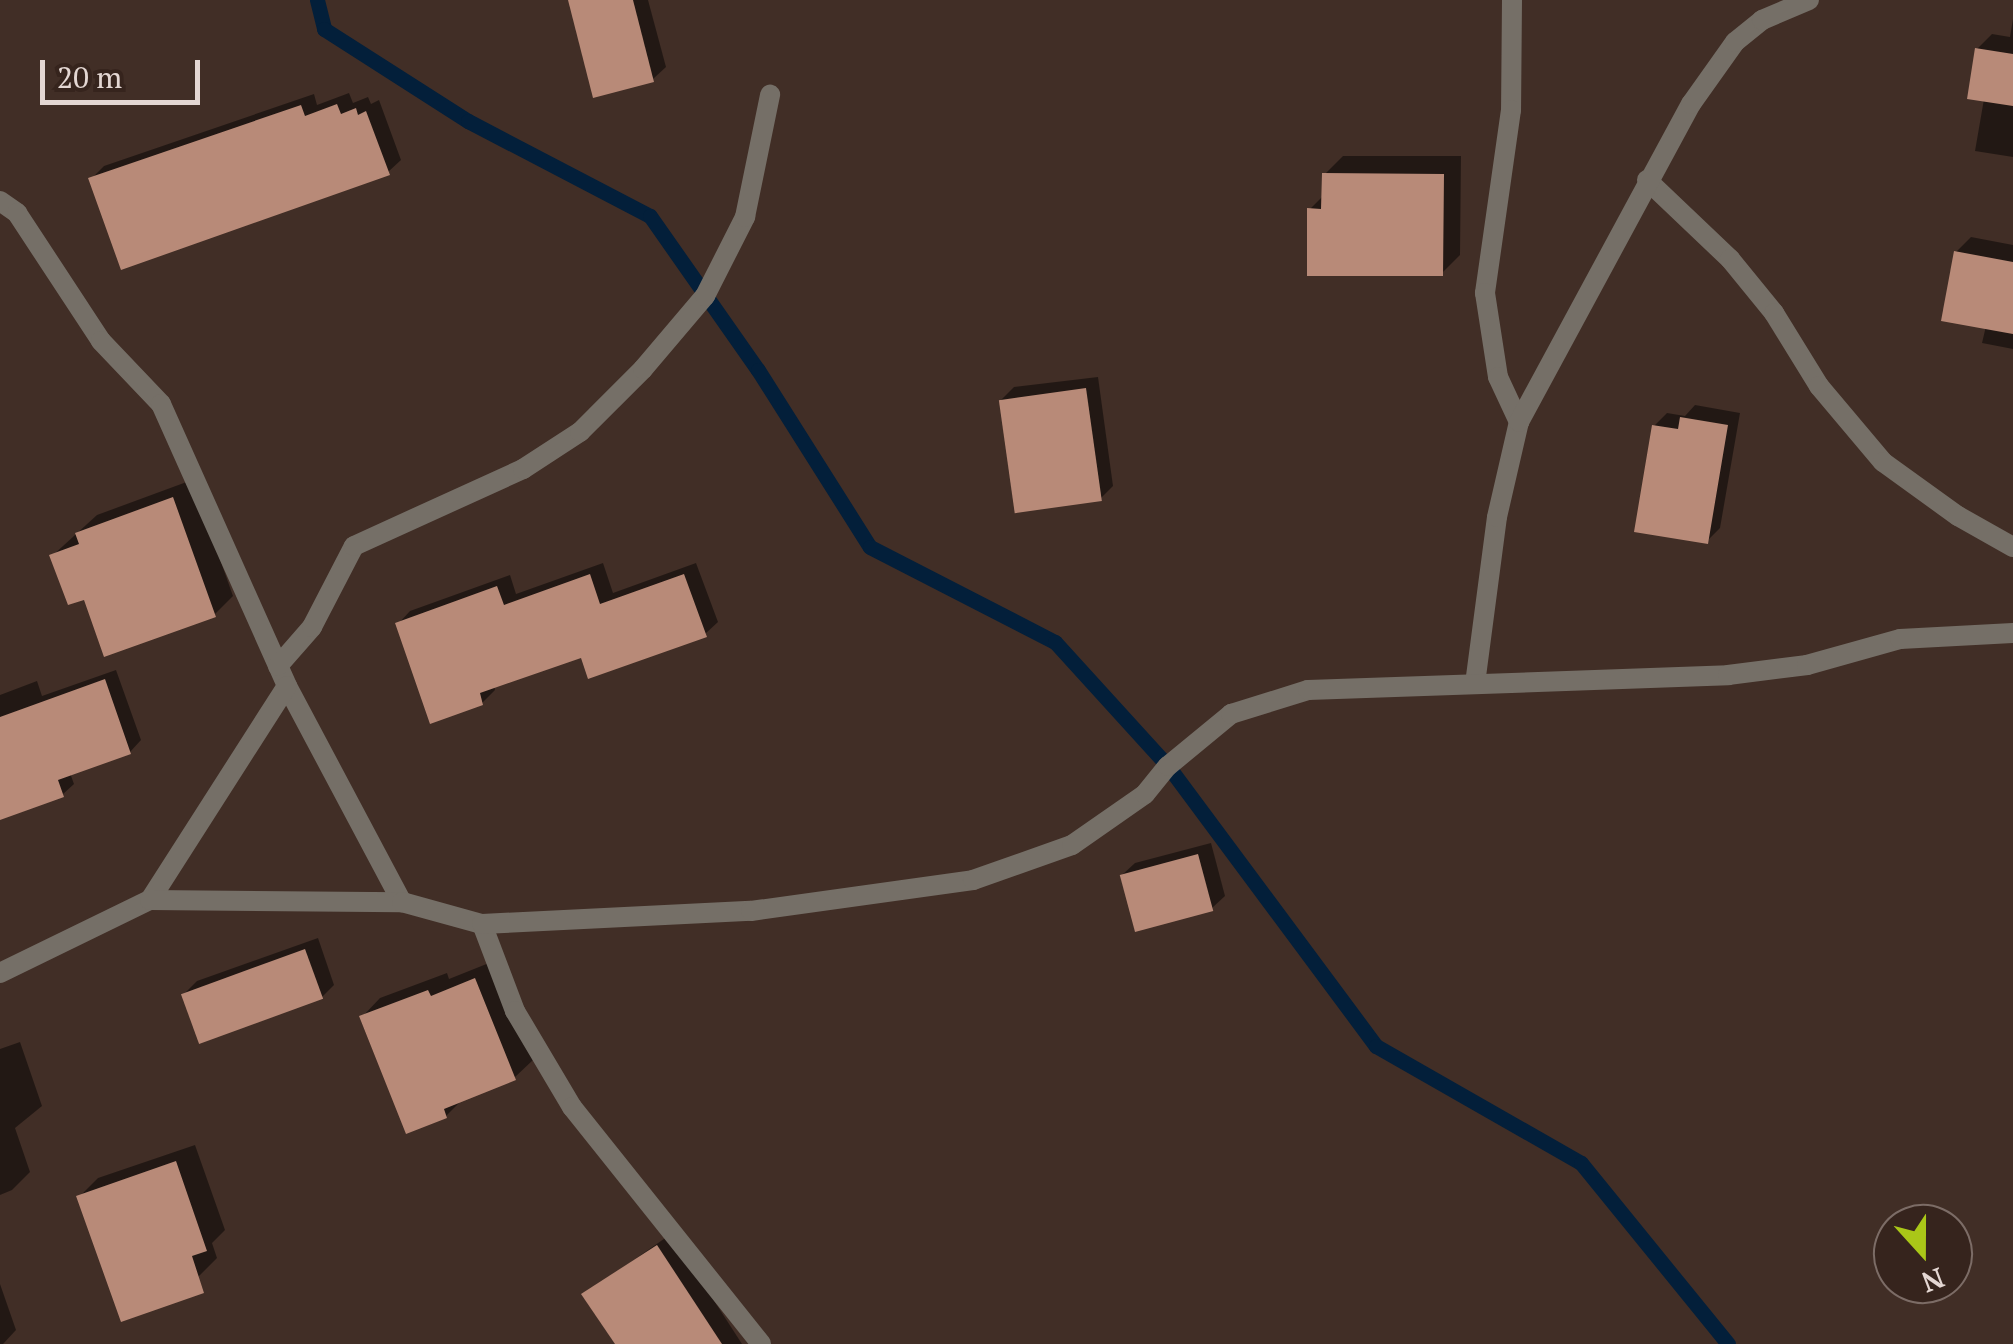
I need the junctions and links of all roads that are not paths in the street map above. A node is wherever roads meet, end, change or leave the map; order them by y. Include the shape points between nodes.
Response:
1 (1512, 0) edge
2 (1809, 0) edge
3 (770, 95) dead end
4 (1647, 180) junction
5 (0, 201) edge
6 (1519, 422) junction
7 (2013, 547) edge
8 (2013, 633) edge
9 (278, 666) junction
10 (1475, 684) junction
11 (287, 686) junction
12 (150, 900) junction
13 (402, 902) junction
14 (482, 924) junction
15 (0, 973) edge
16 (762, 1344) edge

1 - 6 street via 1511,110 1485,293 1498,378
2 - 4 street via 1762,20 1736,42
3 - 9 street via 745,217 705,296 643,369 580,432 523,468 354,546 312,627
4 - 6 street
4 - 7 street via 1730,259 1774,313 1818,386 1883,462
5 - 9 street via 16,213 101,342 160,404
6 - 10 street via 1497,518
8 - 10 street via 1900,640 1728,675
9 - 11 street
10 - 14 street via 1308,690 1231,714 1145,794 1072,845 973,880 751,911
11 - 12 street
11 - 13 street
12 - 13 street
12 - 15 street
13 - 14 street
14 - 16 street via 515,1010 572,1107

